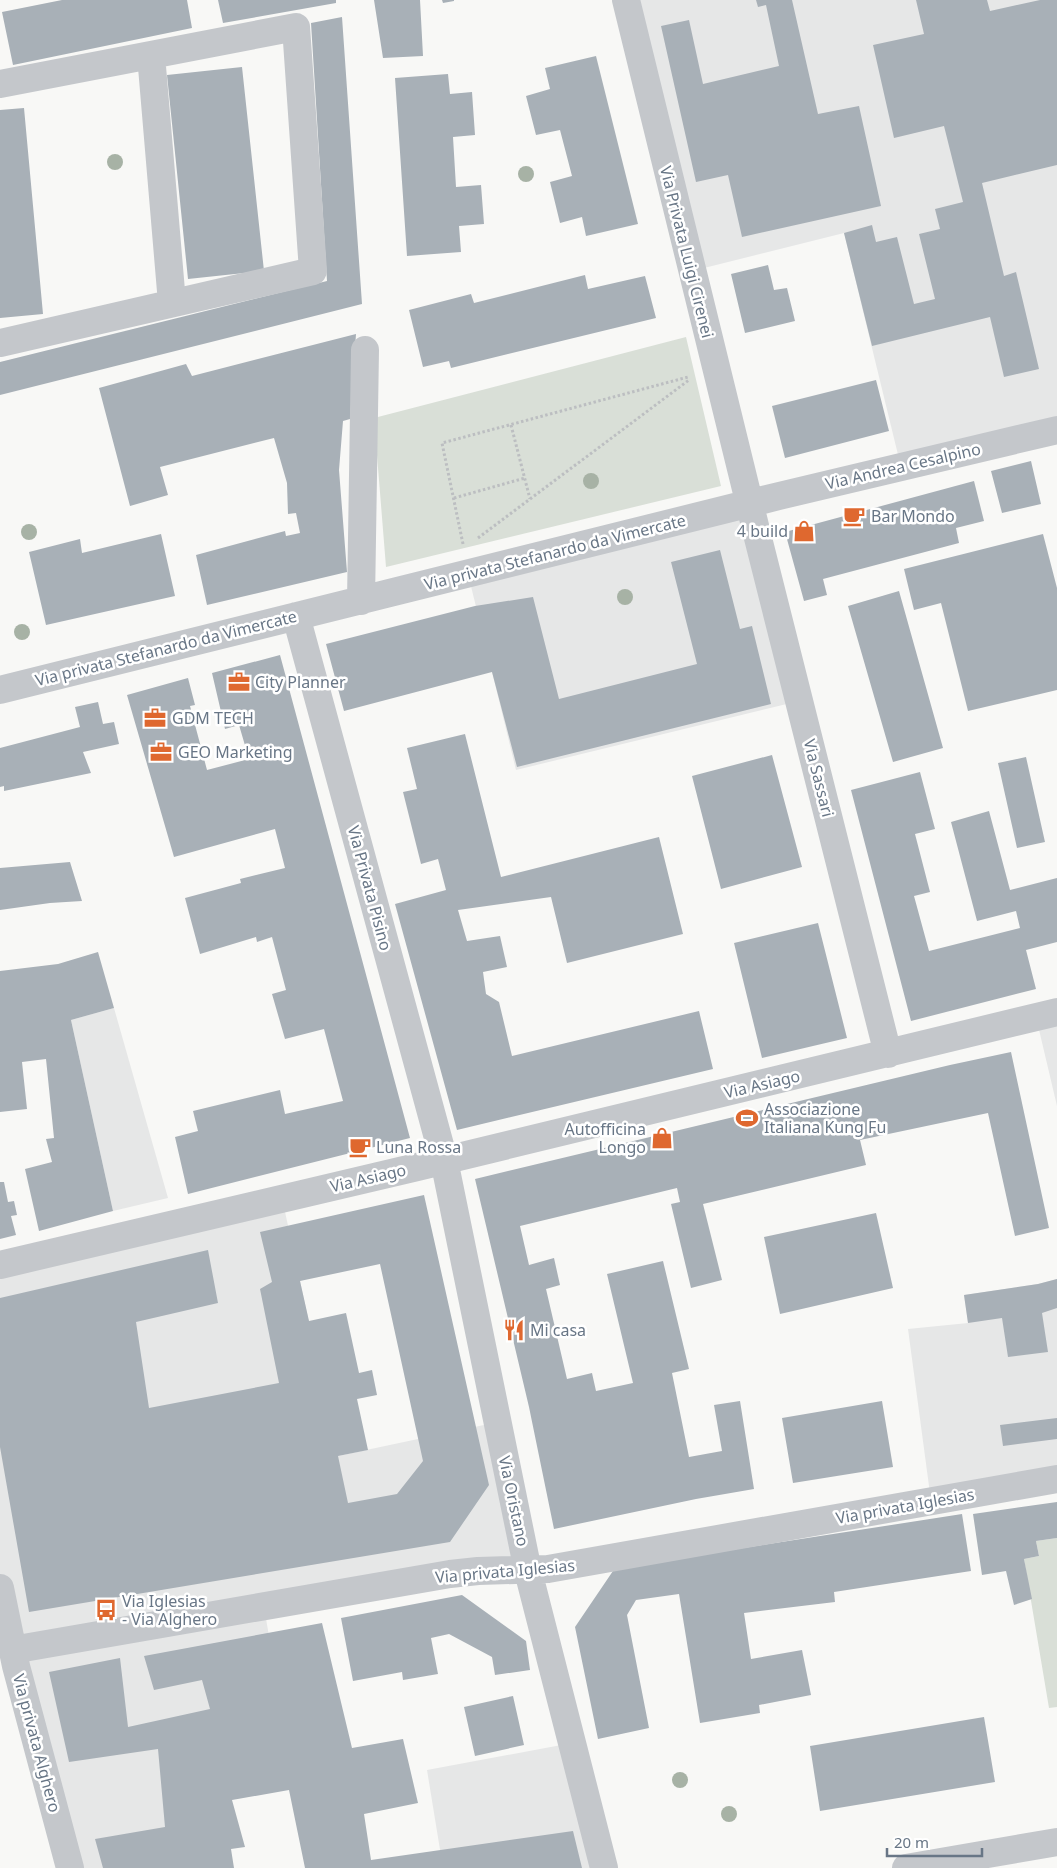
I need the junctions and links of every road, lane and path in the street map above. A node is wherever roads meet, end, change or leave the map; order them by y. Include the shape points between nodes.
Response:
1 (626, 0) edge
2 (151, 55) junction
3 (0, 84) edge
4 (172, 303) junction
5 (0, 343) edge
6 (365, 350) dead end
7 (511, 425) junction
8 (1057, 430) edge
9 (525, 478) junction
10 (454, 498) junction
11 (530, 499) junction
12 (749, 503) junction
13 (472, 543) dead end
14 (464, 548) dead end
15 (361, 601) junction
16 (296, 616) junction
17 (0, 690) edge
18 (1057, 1012) edge
19 (888, 1054) junction
20 (444, 1160) junction
21 (0, 1264) edge
22 (1057, 1479) edge
23 (528, 1571) junction
24 (0, 1588) edge
25 (12, 1650) junction
26 (1057, 1842) edge
27 (70, 1868) edge
28 (604, 1868) edge
29 (906, 1868) edge

1 - 12 street, Via Privata Luigi Cirenei
2 - 3 street
2 - 4 street
2 - 4 street via 296,27 313,271
4 - 5 street
6 - 15 street
7 - 9 path
7 - 10 path via 442,444
7 - 11 path via 695,375
8 - 12 street, Via Andrea Cesalpino
9 - 10 path
9 - 11 path
10 - 14 path
11 - 13 path
12 - 15 street, Via privata Stefanardo da Vimercate
12 - 19 street, Via Sassari
15 - 16 street, Via privata Stefanardo da Vimercate
16 - 17 street, Via privata Stefanardo da Vimercate
16 - 20 street, Via Privata Pisino
18 - 19 street, Via Asiago
19 - 20 street, Via Asiago
20 - 21 street, Via Asiago
20 - 23 street, Via Oristano
22 - 23 street, Via privata Iglesias
23 - 25 street, Via privata Iglesias via 457,1573
23 - 28 street, Via Oristano
24 - 25 street, Via privata Alghero
25 - 27 street, Via privata Alghero
26 - 29 street

